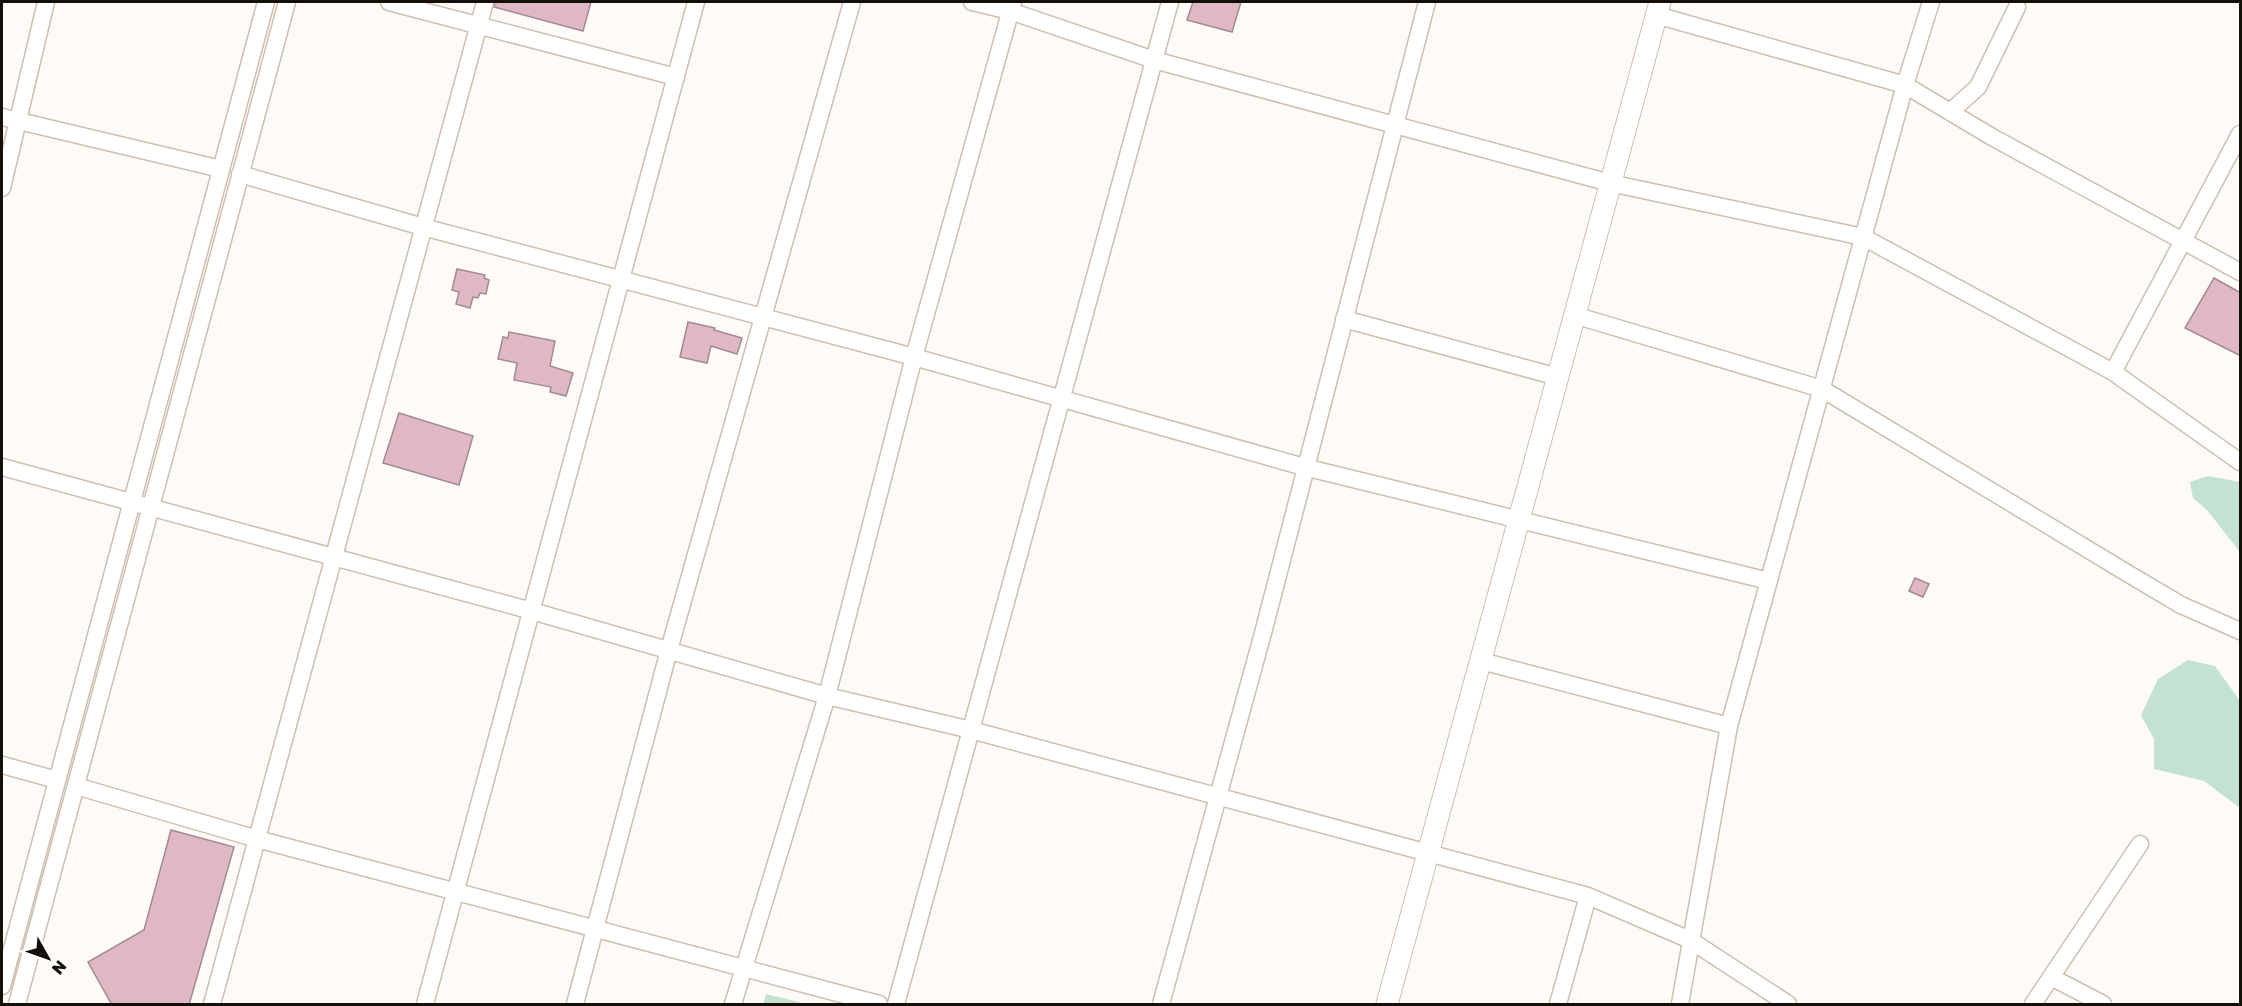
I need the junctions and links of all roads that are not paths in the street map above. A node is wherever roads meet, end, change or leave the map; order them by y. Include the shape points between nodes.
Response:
1 (46, 2) edge
2 (266, 2) edge
3 (287, 2) edge
4 (389, 2) edge
5 (485, 2) edge
6 (696, 2) edge
7 (852, 2) edge
8 (972, 2) edge
9 (1170, 2) edge
10 (1426, 2) edge
11 (1931, 2) edge
12 (2013, 4) edge
13 (1012, 6) edge
14 (1658, 8) edge
15 (478, 24) junction
16 (1154, 60) junction
17 (676, 77) junction
18 (1905, 86) junction
19 (1950, 112) junction
20 (9, 119) edge
21 (1394, 123) junction
22 (2241, 134) edge
23 (221, 169) junction
24 (240, 174) junction
25 (1610, 183) junction
26 (2, 188) edge
27 (423, 227) junction
28 (1863, 237) junction
29 (2182, 241) junction
30 (2241, 272) edge
31 (622, 281) junction
32 (1574, 315) junction
33 (763, 318) junction
34 (1344, 319) junction
35 (914, 357) junction
36 (2113, 372) junction
37 (1558, 377) junction
38 (1822, 388) junction
39 (1061, 400) junction
40 (2241, 462) edge
41 (2, 467) edge
42 (1304, 467) junction
43 (132, 503) junction
44 (150, 507) junction
45 (1519, 518) junction
46 (334, 557) junction
47 (1769, 581) junction
48 (532, 611) junction
49 (2241, 631) edge
50 (669, 650) junction
51 (1480, 661) junction
52 (827, 696) junction
53 (1730, 726) junction
54 (971, 730) junction
55 (2, 765) edge
56 (57, 780) junction
57 (76, 786) junction
58 (1218, 798) junction
59 (257, 839) junction
60 (2140, 844) dead end
61 (1428, 854) junction
62 (456, 892) junction
63 (1588, 896) junction
64 (596, 929) junction
65 (1690, 940) junction
66 (743, 968) junction
67 (2051, 977) junction
68 (2, 986) edge
69 (17, 1005) edge
70 (212, 1005) edge
71 (425, 1005) edge
72 (575, 1005) edge
73 (733, 1005) edge
74 (879, 1005) edge
75 (896, 1005) edge
76 (1161, 1005) edge
77 (1387, 1005) edge
78 (1558, 1005) edge
79 (1680, 1005) edge
80 (1788, 1005) edge
81 (2032, 1005) edge
82 (2103, 1005) edge

1 - 20 street
2 - 23 street
3 - 24 street
4 - 15 street
5 - 15 street
6 - 17 street
7 - 33 street
8 - 13 street
9 - 16 street
10 - 21 street
11 - 18 street
12 - 19 street via 1978,87
13 - 16 street
13 - 35 street
14 - 18 street
14 - 25 street
15 - 17 street
15 - 27 street
16 - 21 street
16 - 39 street
17 - 31 street
18 - 19 street
18 - 28 street
19 - 29 street
20 - 23 street
20 - 26 street
21 - 25 street
21 - 34 street
22 - 29 street
23 - 43 street
24 - 27 street
24 - 44 street
25 - 28 street
25 - 32 street
27 - 31 street
27 - 46 street
28 - 36 street
28 - 38 street
29 - 30 street
29 - 36 street
31 - 33 street
31 - 48 street
32 - 37 street
32 - 38 street
33 - 35 street
33 - 50 street
34 - 37 street
34 - 42 street
35 - 39 street
35 - 52 street
36 - 40 street
37 - 45 street
38 - 47 street
38 - 49 street via 2132,576
39 - 42 street
39 - 54 street
41 - 43 street
42 - 45 street
42 - 58 street
43 - 44 street
43 - 56 street
44 - 46 street
44 - 57 street
45 - 47 street
45 - 51 street
46 - 48 street
46 - 59 street
47 - 53 street
48 - 50 street
48 - 62 street
50 - 52 street
50 - 64 street
51 - 53 street
51 - 61 street
52 - 54 street
52 - 66 street
53 - 65 street
54 - 58 street
54 - 75 street
55 - 56 street
56 - 68 street
57 - 59 street
57 - 69 street
58 - 61 street
58 - 76 street
59 - 62 street
59 - 70 street
60 - 67 street
61 - 63 street
61 - 77 street
62 - 64 street
62 - 71 street
63 - 65 street
63 - 78 street
64 - 66 street
64 - 72 street
65 - 79 street
65 - 80 street
66 - 73 street
66 - 74 street
67 - 81 street
67 - 82 street

